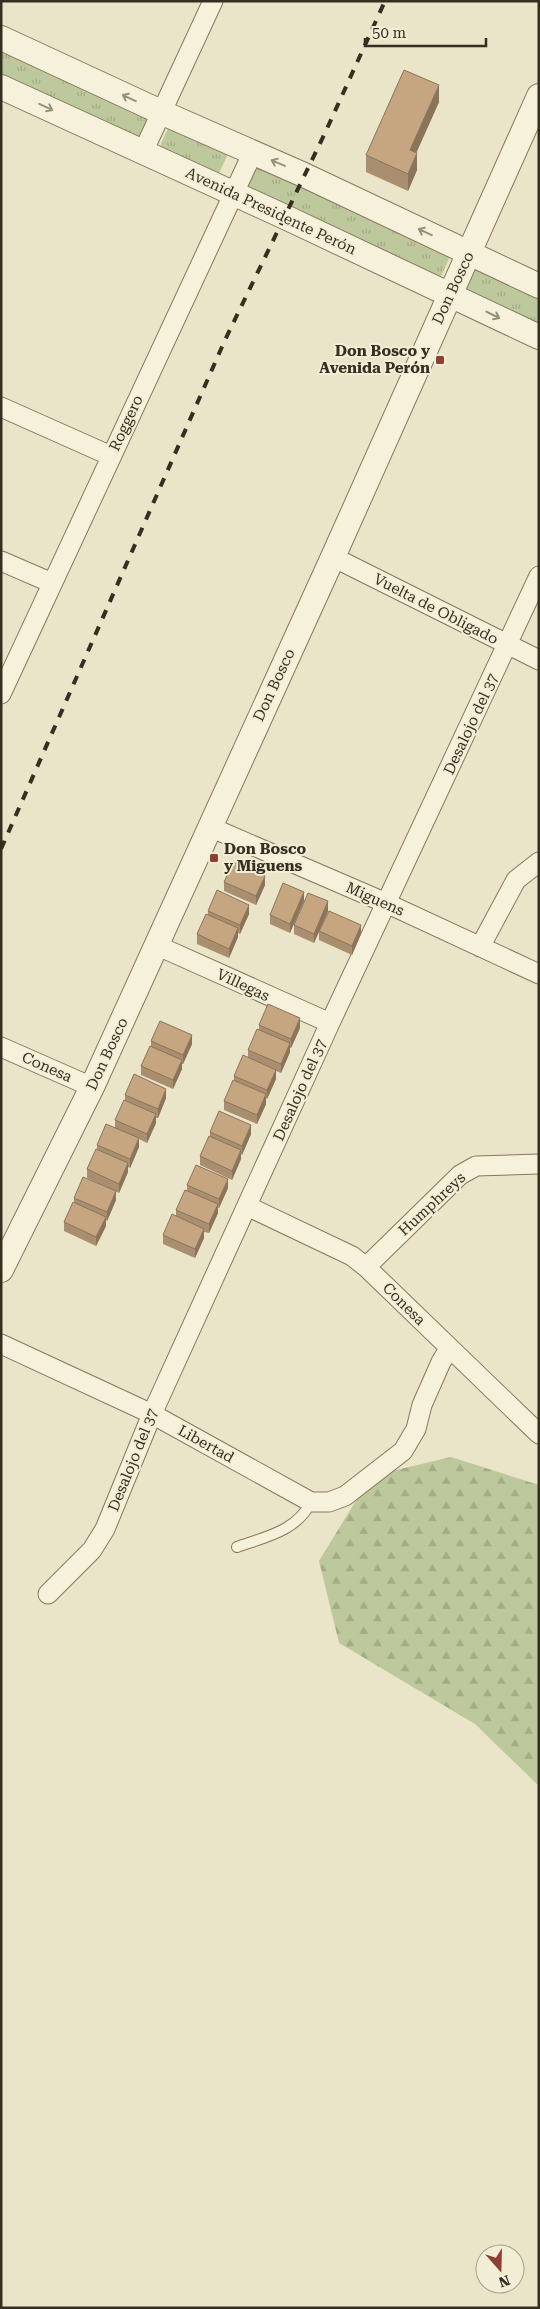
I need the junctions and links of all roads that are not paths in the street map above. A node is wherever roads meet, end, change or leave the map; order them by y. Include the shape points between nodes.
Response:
1 (213, 1) edge
2 (1, 38) edge
3 (1, 87) edge
4 (539, 96) edge
5 (163, 113) junction
6 (143, 152) junction
7 (253, 152) junction
8 (232, 193) junction
9 (469, 253) junction
10 (539, 286) edge
11 (449, 294) junction
12 (539, 337) edge
13 (1, 407) edge
14 (111, 456) junction
15 (333, 557) junction
16 (1, 561) edge
17 (539, 576) edge
18 (52, 583) junction
19 (508, 645) junction
20 (539, 660) edge
21 (1, 694) edge
22 (210, 827) junction
23 (539, 862) edge
24 (386, 903) junction
25 (156, 945) junction
26 (480, 947) junction
27 (539, 974) edge
28 (330, 1024) junction
29 (1, 1047) edge
30 (92, 1087) junction
31 (538, 1168) edge
32 (247, 1206) junction
33 (366, 1267) junction
34 (1, 1270) edge
35 (1, 1344) edge
36 (450, 1349) junction
37 (152, 1414) junction
38 (539, 1434) edge
39 (320, 1502) junction
40 (237, 1547) dead end
41 (48, 1594) dead end

1 - 5 street
5 -> 2 street
3 -> 6 street, Avenida Presidente Perón
4 - 9 street, Don Bosco
5 - 6 street
5 - 7 street
6 - 8 street, Avenida Presidente Perón
7 - 8 street, Roggero
9 -> 7 street
8 - 11 street, Avenida Presidente Perón
8 - 14 street, Roggero
9 - 10 street
9 - 11 street, Don Bosco
11 -> 12 street, Avenida Presidente Perón
11 - 15 street, Don Bosco
13 - 14 street
14 - 18 street, Roggero
15 - 19 street, Vuelta de Obligado
15 - 22 street, Don Bosco
16 - 18 street
17 - 19 street, Desalojo del 37
18 - 21 street, Roggero
19 - 20 street, Vuelta de Obligado
19 - 24 street, Desalojo del 37
22 - 24 street, Miguens
22 - 25 street, Don Bosco
23 - 26 street via 516,880
24 - 26 street, Miguens
24 - 28 street, Desalojo del 37
25 - 28 street, Villegas
25 - 30 street, Don Bosco
26 - 27 street, Miguens
28 - 32 street, Desalojo del 37
29 - 30 street, Conesa
30 - 34 street, Don Bosco
31 - 33 street, Humphreys via 476,1166 460,1175
32 - 33 street, Conesa via 352,1256
32 - 37 street, Desalojo del 37
33 - 36 street, Conesa
35 - 37 street, Libertad
36 - 38 street, Conesa
36 - 39 street via 441,1362 422,1405 416,1429 403,1451 345,1496
37 - 39 street, Libertad
37 - 41 street, Desalojo del 37 via 106,1529 92,1550
39 - 40 lane via 286,1530

